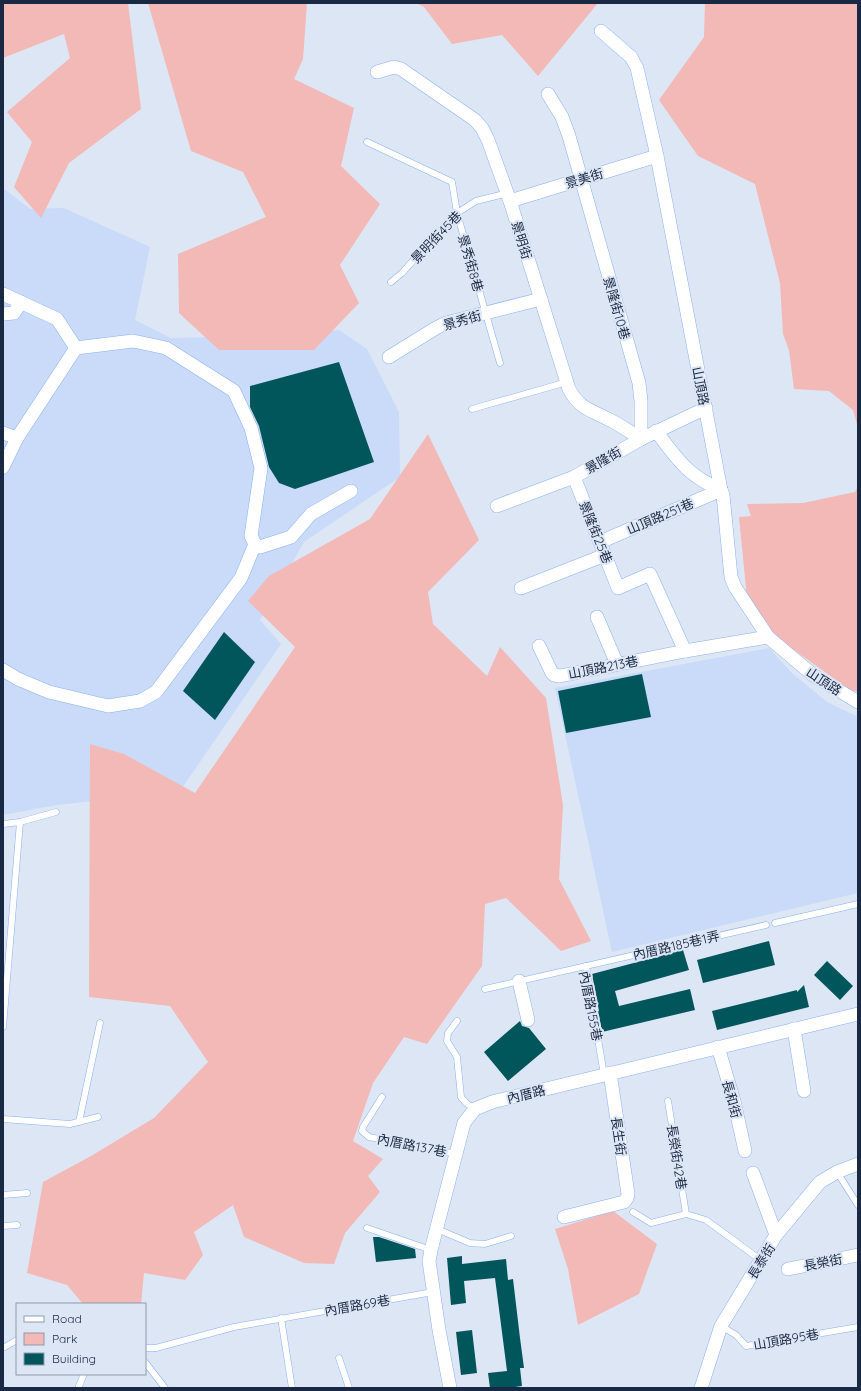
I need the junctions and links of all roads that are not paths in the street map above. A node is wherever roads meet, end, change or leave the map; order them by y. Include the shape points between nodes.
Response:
1 (602, 31) dead end
2 (377, 72) dead end
3 (548, 94) dead end
4 (368, 142) dead end
5 (657, 156) junction
6 (581, 179) junction
7 (509, 197) junction
8 (457, 213) junction
9 (392, 282) dead end
10 (3, 294) edge
11 (541, 299) junction
12 (21, 302) junction
13 (486, 313) junction
14 (3, 314) edge
15 (76, 348) junction
16 (389, 357) dead end
17 (500, 364) dead end
18 (567, 382) junction
19 (706, 408) junction
20 (472, 409) dead end
21 (656, 431) junction
22 (3, 433) edge
23 (17, 438) junction
24 (641, 439) junction
25 (3, 467) edge
26 (574, 477) junction
27 (721, 490) junction
28 (351, 491) dead end
29 (497, 506) dead end
30 (600, 542) junction
31 (255, 544) junction
32 (605, 555) junction
33 (521, 588) dead end
34 (597, 617) dead end
35 (768, 637) junction
36 (539, 646) dead end
37 (685, 651) junction
38 (617, 664) junction
39 (3, 670) edge
40 (858, 702) edge
41 (56, 812) dead end
42 (20, 822) junction
43 (3, 824) edge
44 (858, 904) edge
45 (775, 922) dead end
46 (766, 925) dead end
47 (586, 966) junction
48 (519, 981) junction
49 (485, 989) dead end
50 (858, 1013) edge
51 (858, 1018) edge
52 (528, 1020) dead end
53 (457, 1021) dead end
54 (100, 1023) dead end
55 (3, 1027) edge
56 (794, 1028) junction
57 (718, 1047) junction
58 (607, 1074) junction
59 (804, 1091) dead end
60 (382, 1096) dead end
61 (668, 1101) dead end
62 (475, 1109) junction
63 (98, 1117) dead end
64 (3, 1119) edge
65 (79, 1122) junction
66 (745, 1151) dead end
67 (456, 1154) junction
68 (858, 1164) edge
69 (837, 1172) junction
70 (754, 1173) dead end
71 (27, 1193) dead end
72 (3, 1195) edge
73 (858, 1205) edge
74 (633, 1212) dead end
75 (686, 1214) junction
76 (564, 1217) dead end
77 (17, 1225) dead end
78 (3, 1226) edge
79 (367, 1228) dead end
80 (436, 1229) junction
81 (776, 1235) junction
82 (511, 1236) dead end
83 (431, 1250) junction
84 (858, 1255) edge
85 (762, 1261) junction
86 (788, 1269) dead end
87 (433, 1292) junction
88 (281, 1318) junction
89 (721, 1326) junction
90 (858, 1327) edge
91 (16, 1341) edge
92 (3, 1348) edge
93 (146, 1348) edge
94 (339, 1358) dead end
95 (146, 1363) edge
96 (84, 1375) edge
97 (79, 1386) dead end
98 (165, 1388) edge
99 (292, 1388) edge
100 (349, 1388) edge
101 (450, 1388) edge
102 (701, 1388) edge

1 - 5 street, 山頂路 via 631,57 637,68
2 - 7 street, 景明街 via 394,67 401,69 475,120 488,140
3 - 6 street, 景隆街10巷 via 570,136
4 - 8 lane, 景秀街8巷 via 452,182
5 - 6 street, 景美街
5 - 19 street, 山頂路
6 - 7 street, 景美街
6 - 24 street, 景隆街10巷 via 638,383 641,401
7 - 8 lane, 景明街45巷 via 476,202
7 - 11 street, 景明街
8 - 9 lane, 景明街45巷
8 - 13 lane, 景秀街8巷
10 - 12 street
11 - 13 street, 景秀街
11 - 18 street, 景明街
12 - 14 street via 14,313
12 - 15 street via 58,319
13 - 16 street, 景秀街 via 446,323
13 - 17 lane, 景秀街8巷
15 - 23 street
15 - 31 street via 133,341 166,348 234,391 251,428 261,468 251,536
18 - 20 lane
18 - 24 street, 景明街 via 575,399 582,406
19 - 21 street, 景隆街
19 - 27 street, 山頂路
21 - 24 street, 景隆街
21 - 27 street via 680,464 692,474
22 - 23 street
23 - 25 street
24 - 26 street, 景隆街
26 - 29 street, 景隆街
26 - 30 street, 景隆街25巷
27 - 30 street, 山頂路251巷
27 - 35 street, 山頂路 via 731,577
28 - 31 street via 311,514 291,537 260,547
30 - 32 street, 景隆街25巷
31 - 39 street via 241,578 156,692 140,701 108,706 49,692 18,680
32 - 33 street
32 - 37 street, 景隆街25巷 via 618,588 650,574
34 - 38 street
35 - 37 street, 山頂路213巷
35 - 40 street, 山頂路 via 813,675
36 - 38 street, 山頂路213巷 via 554,675 560,676
37 - 38 street, 山頂路213巷
41 - 42 lane
42 - 43 lane
42 - 55 lane
44 - 45 lane
46 - 47 lane, 內厝路185巷1弄
47 - 48 lane, 內厝路155巷
47 - 58 lane, 內厝路155巷
48 - 49 lane, 內厝路155巷
48 - 52 street
50 - 51 street
50 - 56 street, 內厝路
53 - 62 lane via 448,1033 447,1041 457,1057 461,1097
54 - 65 lane
56 - 57 street, 內厝路
56 - 59 street
57 - 58 street, 內厝路
57 - 66 street, 長和街
58 - 62 street, 內厝路 via 492,1102
58 - 76 street, 長生街 via 627,1198 624,1202
60 - 67 lane, 內厝路137巷 via 363,1127 362,1131 365,1134 369,1137
61 - 75 lane, 長榮街42巷
62 - 67 street via 464,1124
63 - 65 lane
64 - 65 lane via 70,1124
67 - 80 street
68 - 69 street, 長泰街
69 - 73 lane
69 - 81 street, 長泰街 via 820,1182
70 - 81 street
71 - 72 lane
74 - 75 lane via 651,1223
75 - 85 lane via 706,1220
77 - 78 lane
79 - 83 lane
80 - 82 lane via 470,1243 484,1244
80 - 83 street
81 - 85 street, 長泰街
83 - 87 street via 429,1261
84 - 86 street, 長榮街
85 - 89 street, 長泰街
87 - 88 lane, 內厝路69巷
87 - 101 street
88 - 93 lane, 內厝路69巷 via 234,1327 156,1348
88 - 99 lane
89 - 90 lane, 山頂路95巷 via 736,1335 746,1346
89 - 102 street, 長泰街
91 - 92 lane
94 - 100 lane
95 - 98 lane
96 - 97 lane

